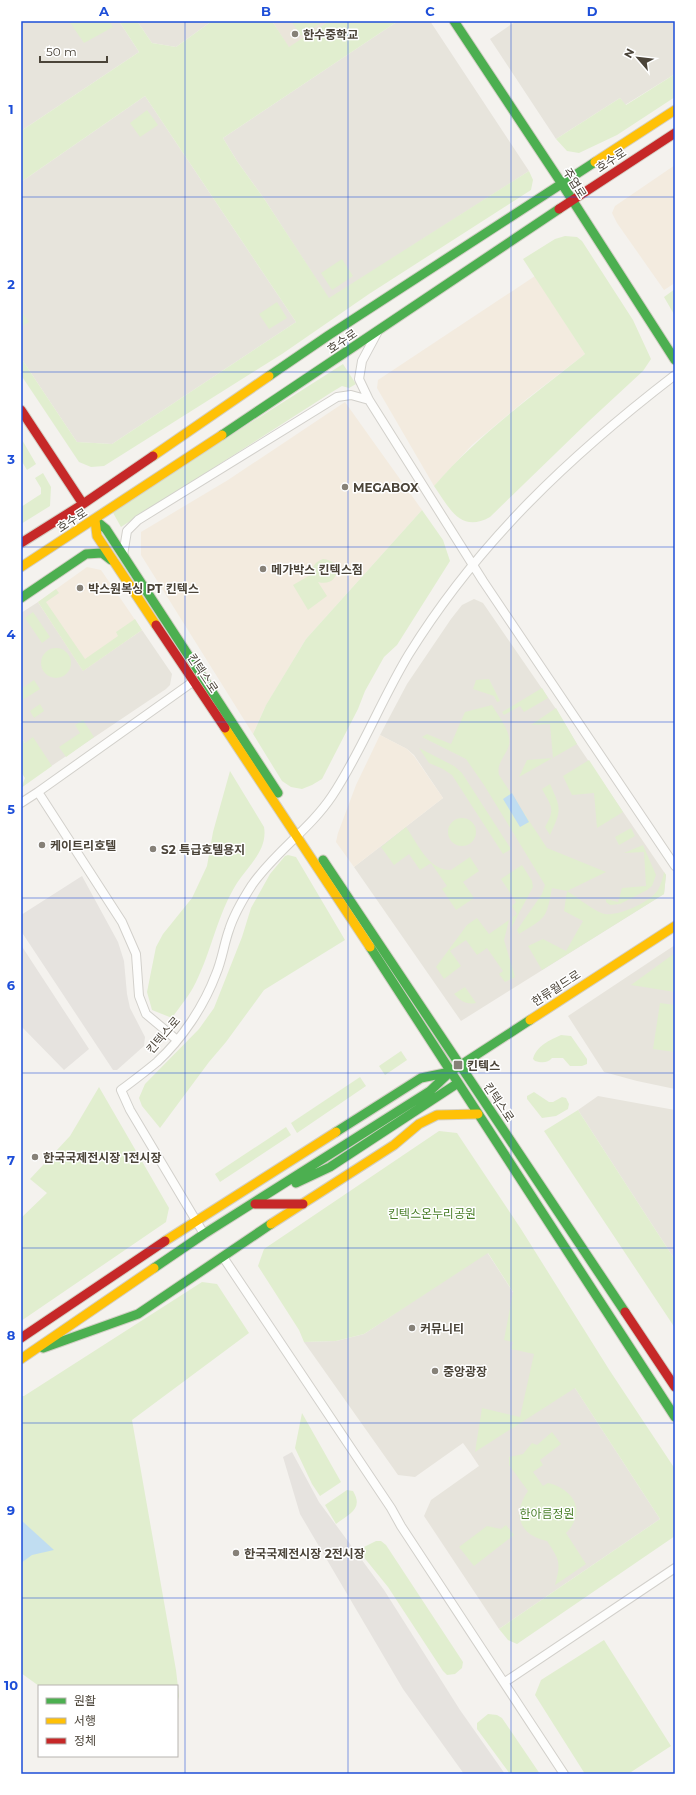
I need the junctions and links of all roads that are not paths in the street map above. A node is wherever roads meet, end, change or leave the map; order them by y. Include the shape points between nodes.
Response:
1 (454, 21) edge
2 (675, 110) edge
3 (675, 133) edge
4 (562, 184) junction
5 (572, 200) junction
6 (379, 330) junction
7 (675, 360) edge
8 (675, 374) edge
9 (369, 400) junction
10 (21, 410) edge
11 (83, 504) junction
12 (94, 520) junction
13 (21, 543) edge
14 (123, 555) junction
15 (115, 563) junction
16 (472, 564) junction
17 (21, 568) edge
18 (21, 598) edge
19 (194, 681) junction
20 (38, 792) junction
21 (21, 803) edge
22 (301, 833) junction
23 (675, 866) edge
24 (675, 926) edge
25 (177, 1040) junction
26 (461, 1065) junction
27 (450, 1072) junction
28 (458, 1083) junction
29 (478, 1114) junction
30 (254, 1204) junction
31 (303, 1204) junction
32 (196, 1221) junction
33 (204, 1234) junction
34 (223, 1257) junction
35 (21, 1338) edge
36 (29, 1353) junction
37 (21, 1359) edge
38 (675, 1387) edge
39 (675, 1417) edge
40 (675, 1568) edge
41 (505, 1682) junction
42 (564, 1774) edge

1 - 4 main road, 주엽로
2 - 4 main road, 호수로
3 - 5 main road, 호수로
4 - 5 main road, 주엽로
4 - 11 main road, 호수로 via 329,334
5 - 6 main road, 호수로
5 - 7 main road, 주엽로
6 - 9 street via 362,361 359,379
6 - 12 main road, 호수로
8 - 16 street via 569,462 519,511
9 - 14 street via 351,395 337,397 138,520 127,531
9 - 16 street
10 - 11 main road, 킨텍스로
11 - 12 main road, 킨텍스로
11 - 13 main road, 호수로
12 - 14 main road, 킨텍스로 via 106,529
12 - 15 main road, 킨텍스로 via 97,536
12 - 17 main road, 호수로
14 - 22 main road, 킨텍스로
15 - 18 main road via 102,553 86,554
15 - 19 main road, 킨텍스로
16 - 22 street via 410,653 382,701 370,731 334,793
16 - 23 street
19 - 20 street
19 - 22 main road, 킨텍스로
20 - 21 street
20 - 25 street via 122,922 136,954 139,996 146,1014
22 - 25 street, 킨텍스로 via 266,865 244,898 234,918 211,985
22 - 26 main road, 킨텍스로
22 - 27 main road, 킨텍스로
24 - 26 main road, 한류월드로
25 - 32 street, 킨텍스로 via 158,1061 121,1090 130,1110
26 - 27 main road, 한류월드로
26 - 38 main road, 킨텍스로
27 - 28 main road, 킨텍스로
27 - 30 main road via 430,1091
27 - 32 main road via 421,1078
28 - 29 main road, 킨텍스로
28 - 30 main road via 330,1167
29 - 31 main road via 437,1115 419,1124 394,1145
29 - 39 main road, 킨텍스로
30 - 31 main road
30 - 33 main road
31 - 34 main road
32 - 33 street, 킨텍스로
32 - 35 main road
33 - 36 main road
34 - 36 main road via 138,1314
34 - 41 street
36 - 37 main road
40 - 41 street
41 - 42 street

